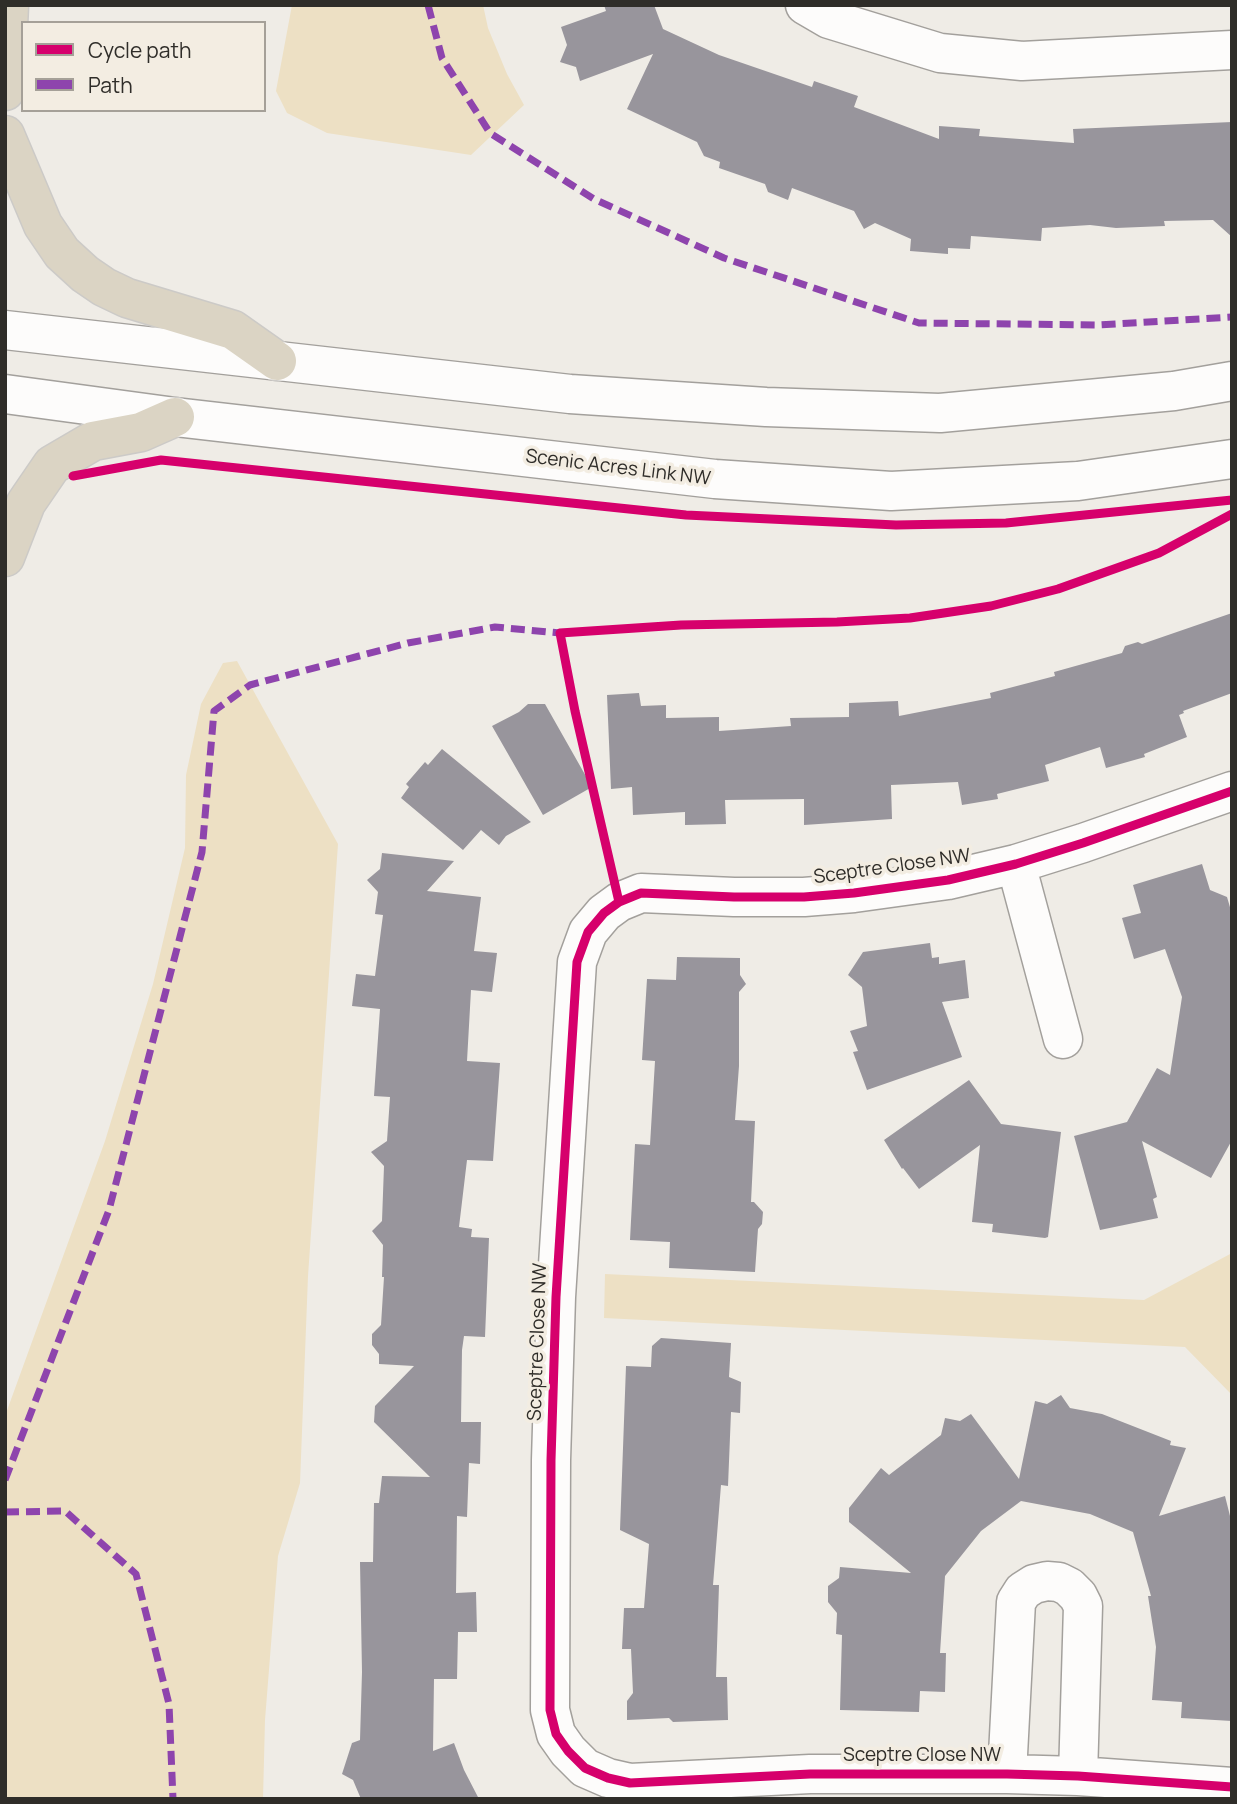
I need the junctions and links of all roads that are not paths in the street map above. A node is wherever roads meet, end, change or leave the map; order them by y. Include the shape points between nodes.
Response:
1 (9, 5) edge
2 (805, 5) edge
3 (1232, 50) edge
4 (5, 91) edge
5 (5, 135) edge
6 (5, 330) edge
7 (277, 361) junction
8 (1232, 381) edge
9 (5, 394) edge
10 (175, 417) junction
11 (1232, 459) edge
12 (5, 557) edge
13 (1232, 791) edge
14 (1016, 864) junction
15 (1063, 1039) dead end
16 (1007, 1774) junction
17 (1078, 1776) junction
18 (1232, 1787) edge

1 - 4 highway
2 - 3 street via 829,19 940,53 1022,61
5 - 7 highway via 43,225 62,253 85,274 127,298 233,330
6 - 7 street
7 - 8 street via 570,394 940,413 1174,391
9 - 10 street, Scenic Acres Link NW
10 - 11 street, Scenic Acres Link NW via 715,479 891,491 1078,481
10 - 12 highway via 141,432 93,442 52,465 26,503
13 - 14 street, Sceptre Close NW
14 - 15 street
14 - 16 street, Sceptre Close NW via 948,880 841,894 734,897 642,893 611,908 589,932 577,961 551,1460 550,1710 556,1734 585,1768 630,1783 810,1774
16 - 17 street, Sceptre Close NW
16 - 17 street via 1016,1602 1023,1591 1047,1581 1069,1587 1083,1606
17 - 18 street, Sceptre Close NW

